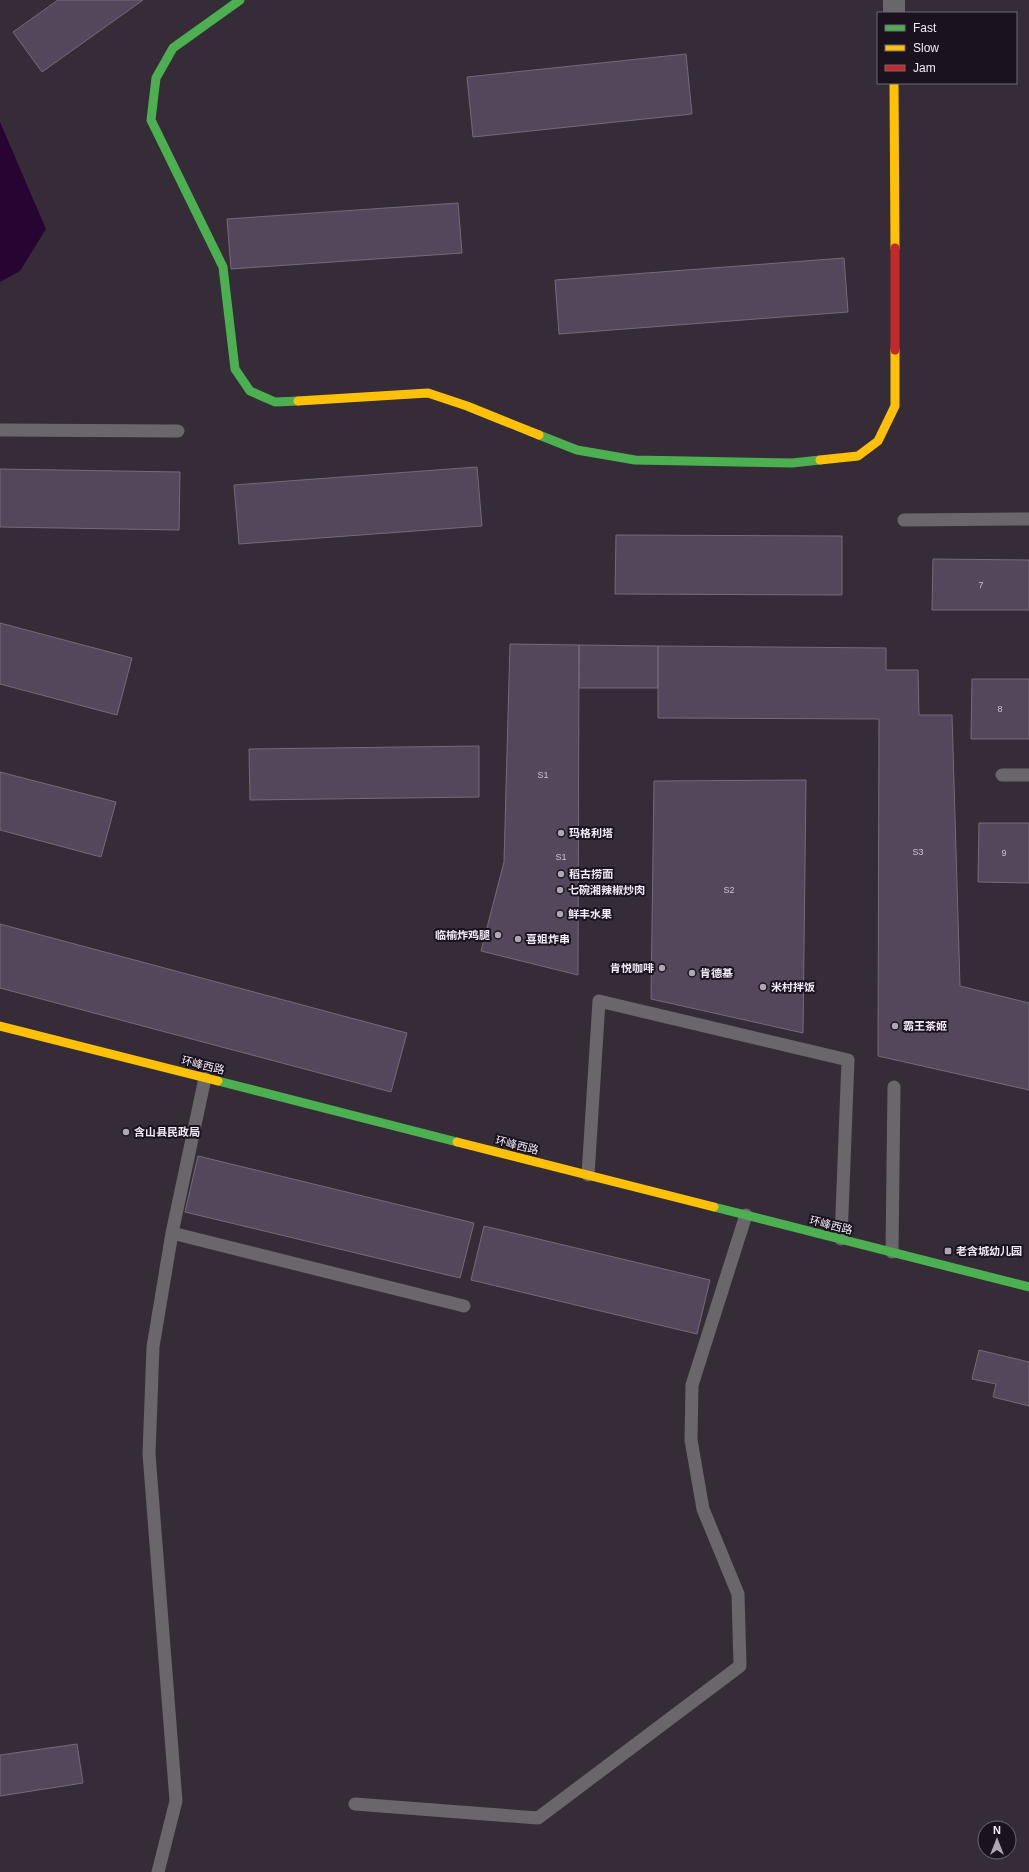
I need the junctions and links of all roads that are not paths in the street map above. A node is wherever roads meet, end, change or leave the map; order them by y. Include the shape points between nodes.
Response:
1 (240, 0) edge
2 (894, 0) edge
3 (894, 12) edge
4 (894, 84) edge
5 (0, 430) edge
6 (178, 431) dead end
7 (1029, 518) edge
8 (904, 520) dead end
9 (1002, 775) dead end
10 (1029, 775) edge
11 (0, 1026) edge
12 (205, 1078) junction
13 (894, 1087) dead end
14 (588, 1175) junction
15 (746, 1215) junction
16 (172, 1233) junction
17 (841, 1240) junction
18 (892, 1252) junction
19 (1029, 1287) edge
20 (464, 1306) dead end
21 (355, 1804) dead end
22 (158, 1872) edge

1 - 4 street via 173,48 156,78 151,120 223,267 235,369 250,391 275,402 428,393 577,450 635,460 792,463 858,456 878,441 895,406
2 - 3 street
5 - 6 lane
7 - 8 lane
9 - 10 lane
11 - 12 street, 环峰西路
12 - 14 street, 环峰西路
12 - 16 lane
13 - 18 lane
14 - 15 street, 环峰西路
14 - 17 lane via 599,1002 848,1060
15 - 17 street, 环峰西路
15 - 21 lane via 692,1385 691,1440 703,1509 738,1594 740,1666 538,1818
16 - 20 lane
16 - 22 lane via 153,1347 149,1454 176,1801
17 - 18 street, 环峰西路
18 - 19 street, 环峰西路

